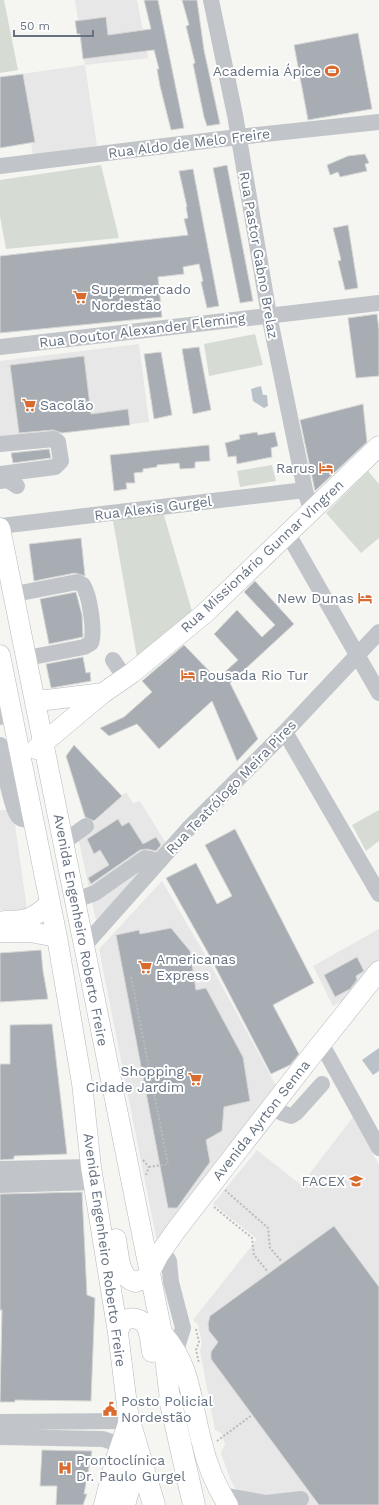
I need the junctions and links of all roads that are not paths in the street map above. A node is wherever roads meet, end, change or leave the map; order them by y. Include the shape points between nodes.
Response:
1 (211, 0) edge
2 (379, 122) edge
3 (238, 136) junction
4 (0, 166) edge
5 (379, 303) edge
6 (269, 316) junction
7 (0, 347) edge
8 (0, 444) edge
9 (379, 446) edge
10 (0, 474) edge
11 (0, 481) edge
12 (17, 486) dead end
13 (305, 490) junction
14 (311, 510) junction
15 (288, 534) junction
16 (1, 535) edge
17 (14, 594) junction
18 (379, 632) edge
19 (0, 655) edge
20 (356, 657) junction
21 (27, 658) junction
22 (113, 660) dead end
23 (125, 678) junction
24 (103, 693) junction
25 (379, 694) edge
26 (35, 699) junction
27 (5, 712) edge
28 (285, 732) junction
29 (44, 742) junction
30 (0, 745) edge
31 (23, 766) junction
32 (4, 787) edge
33 (7, 804) edge
34 (32, 820) junction
35 (86, 826) dead end
36 (64, 842) junction
37 (160, 861) junction
38 (379, 894) edge
39 (76, 900) junction
40 (49, 904) junction
41 (0, 921) edge
42 (0, 932) edge
43 (57, 937) junction
44 (85, 945) junction
45 (379, 971) edge
46 (321, 1043) junction
47 (82, 1083) junction
48 (322, 1084) dead end
49 (272, 1106) junction
50 (379, 1148) edge
51 (92, 1174) junction
52 (5, 1177) edge
53 (162, 1250) junction
54 (149, 1276) junction
55 (172, 1286) junction
56 (118, 1333) junction
57 (162, 1333) junction
58 (176, 1351) junction
59 (170, 1399) joint
60 (103, 1421) junction
61 (129, 1421) junction
62 (0, 1422) edge
63 (177, 1434) junction
64 (0, 1437) edge
65 (121, 1446) junction
66 (220, 1502) edge
67 (104, 1505) edge
68 (124, 1505) edge
69 (154, 1505) edge
70 (194, 1505) edge
71 (298, 1505) edge

1 - 3 street, Rua Pastor Gabno Brelaz
2 - 3 street, Rua Aldo de Melo Freire
3 - 4 street, Rua Aldo de Melo Freire
3 - 6 street, Rua Pastor Gabno Brelaz
5 - 6 street, Rua Doutor Alexander Fleming
6 - 7 street, Rua Doutor Alexander Fleming
6 - 13 street, Rua Pastor Gabno Brelaz
8 - 10 street via 54,439 58,442 61,461 55,467
9 - 14 main road, Rua Missionário Gunnar Vingren
11 - 12 street via 8,480
13 - 14 street, Rua Pastor Gabno Brelaz
13 - 16 street, Rua Alexis Gurgel
14 - 15 main road, Rua Missionário Gunnar Vingren
15 - 20 street
15 - 23 main road, Rua Missionário Gunnar Vingren via 204,614
16 - 17 main road, Avenida Engenheiro Roberto Freire
17 - 21 main road, Avenida Engenheiro Roberto Freire
17 - 21 street via 77,582 83,585 87,594 93,636 91,643 84,647
18 - 20 street, Rua Teatrólogo Meira Pires
19 - 27 main road, Avenida Engenheiro Roberto Freire
20 - 25 street
20 - 28 street, Rua Teatrólogo Meira Pires
21 - 26 main road, Avenida Engenheiro Roberto Freire
22 - 23 street
23 - 24 main road, Rua Missionário Gunnar Vingren
24 - 26 main road, Rua Missionário Gunnar Vingren via 47,700
24 - 29 main road, Rua Missionário Gunnar Vingren
26 - 29 main road, Avenida Engenheiro Roberto Freire
27 - 31 main road, Avenida Engenheiro Roberto Freire
28 - 37 street, Rua Teatrólogo Meira Pires via 188,829
28 - 38 street
29 - 31 main road, Rua Missionário Gunnar Vingren
29 - 36 main road, Avenida Engenheiro Roberto Freire
30 - 32 street
31 - 34 main road, Avenida Engenheiro Roberto Freire
32 - 33 street
33 - 34 street via 21,819
34 - 40 main road, Avenida Engenheiro Roberto Freire
35 - 36 street
36 - 39 main road, Avenida Engenheiro Roberto Freire
37 - 39 street via 145,858 95,893
37 - 44 street, Rua Teatrólogo Meira Pires
39 - 44 main road, Avenida Engenheiro Roberto Freire
40 - 41 main road via 27,920
40 - 43 main road, Avenida Engenheiro Roberto Freire
42 - 43 main road via 30,932
43 - 47 main road, Avenida Engenheiro Roberto Freire
44 - 54 main road, Avenida Engenheiro Roberto Freire
45 - 46 main road, Avenida Ayrton Senna
46 - 49 main road, Avenida Ayrton Senna
46 - 50 street
47 - 51 main road, Avenida Engenheiro Roberto Freire
47 - 54 main road via 93,1113 122,1273 126,1278 136,1282
48 - 49 street via 296,1114 291,1116
49 - 53 main road, Avenida Ayrton Senna
51 - 52 street
51 - 56 main road, Avenida Engenheiro Roberto Freire
53 - 54 main road, Avenida Ayrton Senna
53 - 55 street via 169,1261
54 - 55 street
54 - 57 main road, Avenida Engenheiro Roberto Freire
55 - 58 street via 183,1328
56 - 61 main road, Avenida Engenheiro Roberto Freire
56 - 63 main road via 121,1324 127,1319 137,1319 147,1326 162,1398
57 - 58 main road, Avenida Engenheiro Roberto Freire
57 - 59 main road, Avenida Engenheiro Roberto Freire
58 - 66 main road, Avenida Engenheiro Roberto Freire via 187,1377 202,1443
59 - 63 highway
60 - 61 street
60 - 62 street
60 - 65 street
61 - 65 highway
63 - 66 highway
63 - 70 highway
64 - 65 street
65 - 67 main road
65 - 68 highway
65 - 69 highway
66 - 71 street via 266,1503 301,1499

